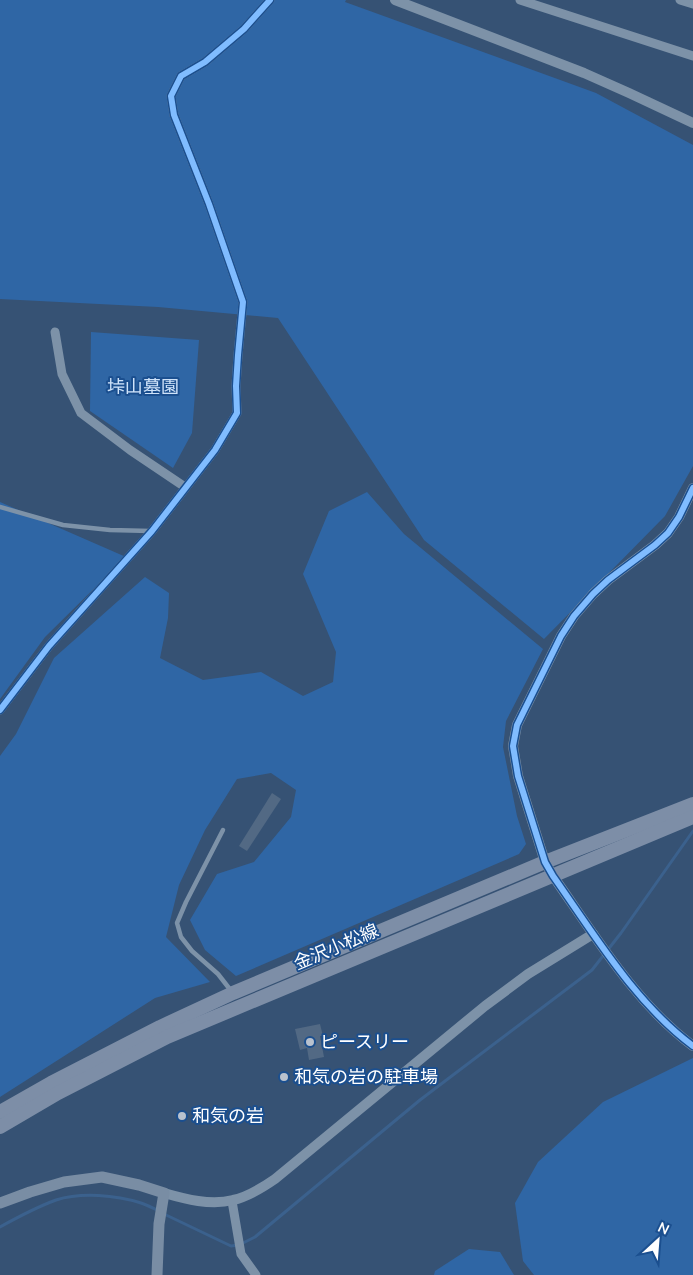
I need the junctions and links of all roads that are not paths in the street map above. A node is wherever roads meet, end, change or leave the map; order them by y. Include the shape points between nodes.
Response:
1 (270, 0) edge
2 (395, 0) edge
3 (520, 0) edge
4 (680, 0) edge
5 (693, 4) edge
6 (693, 56) edge
7 (693, 123) edge
8 (55, 332) dead end
9 (185, 487) junction
10 (693, 488) edge
11 (0, 507) edge
12 (152, 531) junction
13 (0, 710) edge
14 (693, 804) edge
15 (693, 817) edge
16 (665, 821) junction
17 (223, 830) dead end
18 (545, 862) junction
19 (553, 876) junction
20 (595, 936) junction
21 (233, 993) junction
22 (693, 1046) edge
23 (0, 1112) edge
24 (0, 1126) edge
25 (163, 1198) junction
26 (232, 1201) junction
27 (0, 1203) edge
28 (157, 1275) edge
29 (256, 1275) edge

1 - 9 street via 244,29 205,62 181,76 171,96 174,115 243,302 237,413 215,450
2 - 7 street via 584,73
3 - 6 street
4 - 5 street
8 - 9 street via 62,374 81,413
9 - 12 street
10 - 18 street via 668,533 608,580 574,616 560,636 517,725 513,746 518,776
11 - 12 lane via 63,525
12 - 13 street via 49,646
14 - 16 main road, 金沢小松線
15 - 16 main road, 金沢小松線
16 - 18 main road, 金沢小松線
16 - 19 main road, 金沢小松線
17 - 21 lane via 177,923 181,937 192,951 218,974
18 - 19 street
18 - 21 main road, 金沢小松線
19 - 20 street
19 - 24 main road, 金沢小松線 via 167,1038
20 - 22 street via 653,1012
20 - 26 street via 528,974 275,1179
21 - 23 main road, 金沢小松線 via 160,1027
25 - 26 street
25 - 27 main road via 139,1185 102,1177 64,1182
25 - 28 main road
26 - 29 street via 241,1254

